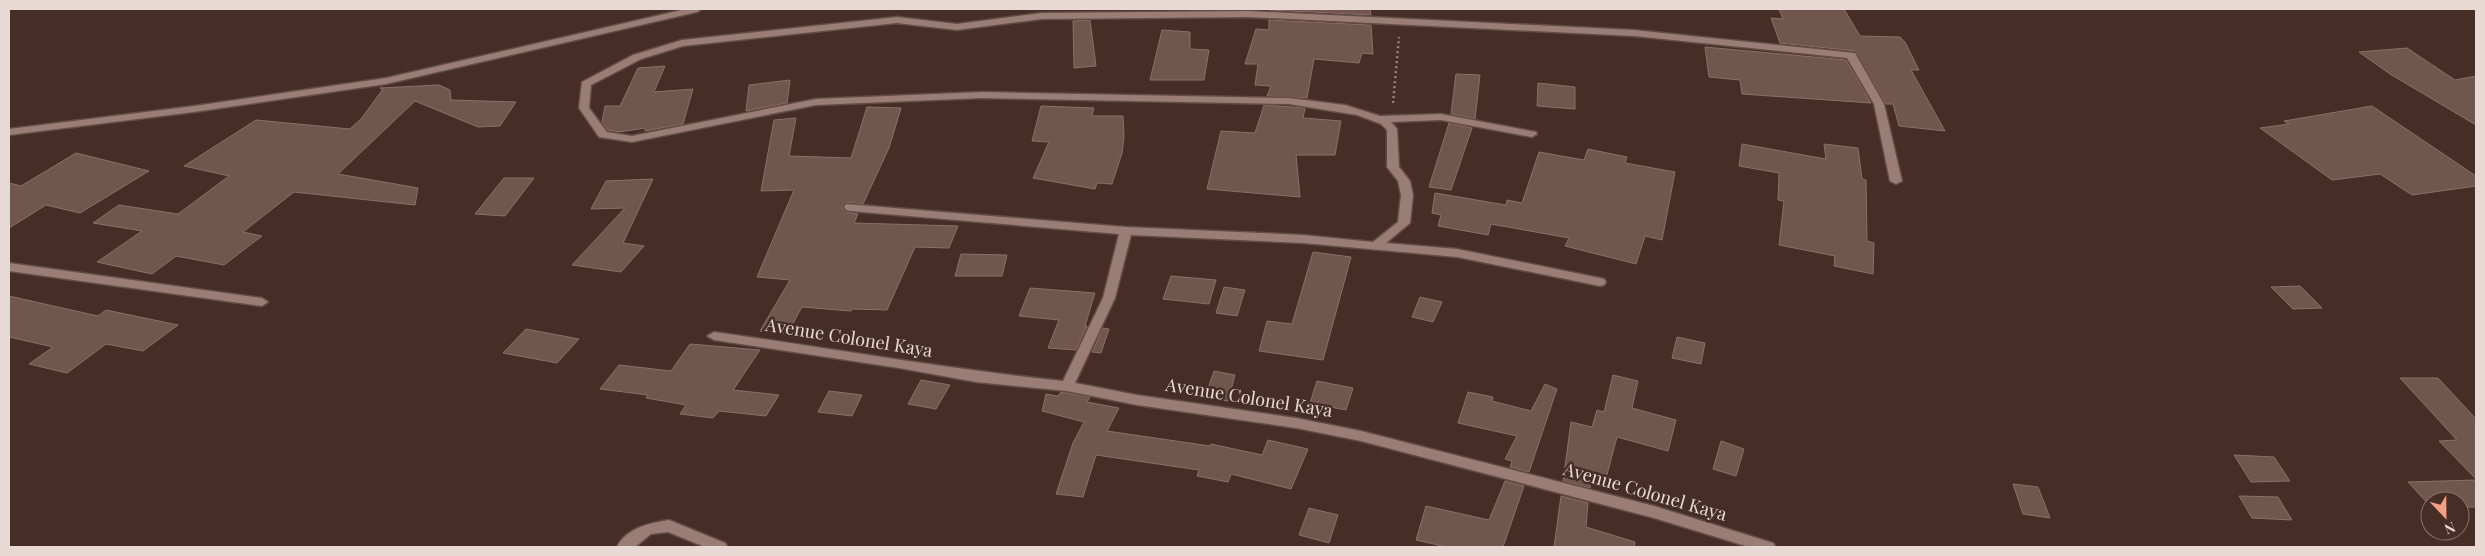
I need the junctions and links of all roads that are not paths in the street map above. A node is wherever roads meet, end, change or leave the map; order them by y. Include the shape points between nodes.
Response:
1 (697, 9) edge
2 (1380, 119) junction
3 (9, 132) edge
4 (1532, 134) dead end
5 (1896, 181) dead end
6 (850, 207) dead end
7 (1126, 231) junction
8 (1376, 245) junction
9 (9, 267) edge
10 (1600, 282) dead end
11 (262, 302) dead end
12 (714, 336) dead end
13 (1068, 386) junction
14 (625, 547) edge
15 (720, 547) edge
16 (1768, 547) edge

1 - 3 street via 386,81
2 - 4 street via 1441,117
2 - 5 street via 1289,101 982,95 816,102 632,140 604,136 584,108 586,84 637,57 682,44 897,20 957,27 1042,16 1248,14 1634,33 1851,55 1879,104
2 - 8 street via 1392,129 1393,167 1404,181 1407,195 1404,223
6 - 7 street
7 - 8 street
7 - 13 street via 1109,298
8 - 10 street via 1457,253
9 - 11 street
12 - 13 street, Avenue Colonel Kaya via 976,377
13 - 16 street, Avenue Colonel Kaya via 1361,436 1654,512
14 - 15 street via 647,529 670,526

